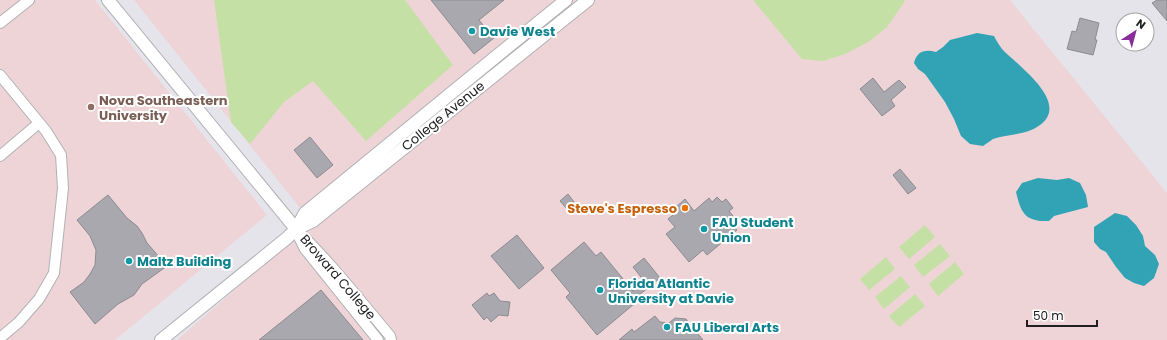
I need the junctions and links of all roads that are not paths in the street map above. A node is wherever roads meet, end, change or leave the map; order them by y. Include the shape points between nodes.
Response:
1 (29, 0) edge
2 (108, 0) edge
3 (566, 0) edge
4 (588, 0) edge
5 (0, 23) edge
6 (0, 75) edge
7 (39, 123) junction
8 (0, 156) edge
9 (296, 229) junction
10 (0, 338) edge
11 (160, 340) edge
12 (378, 340) edge
13 (391, 340) edge

1 - 5 street
2 - 9 street
3 - 9 street, College Avenue via 305,213
4 - 9 street, College Avenue via 313,221
6 - 7 street
7 - 8 street
7 - 10 street via 61,155 63,188 54,273 39,299 19,322
9 - 11 street, College Avenue
9 - 12 street, Broward College via 304,249
9 - 13 street, Broward College via 351,289

